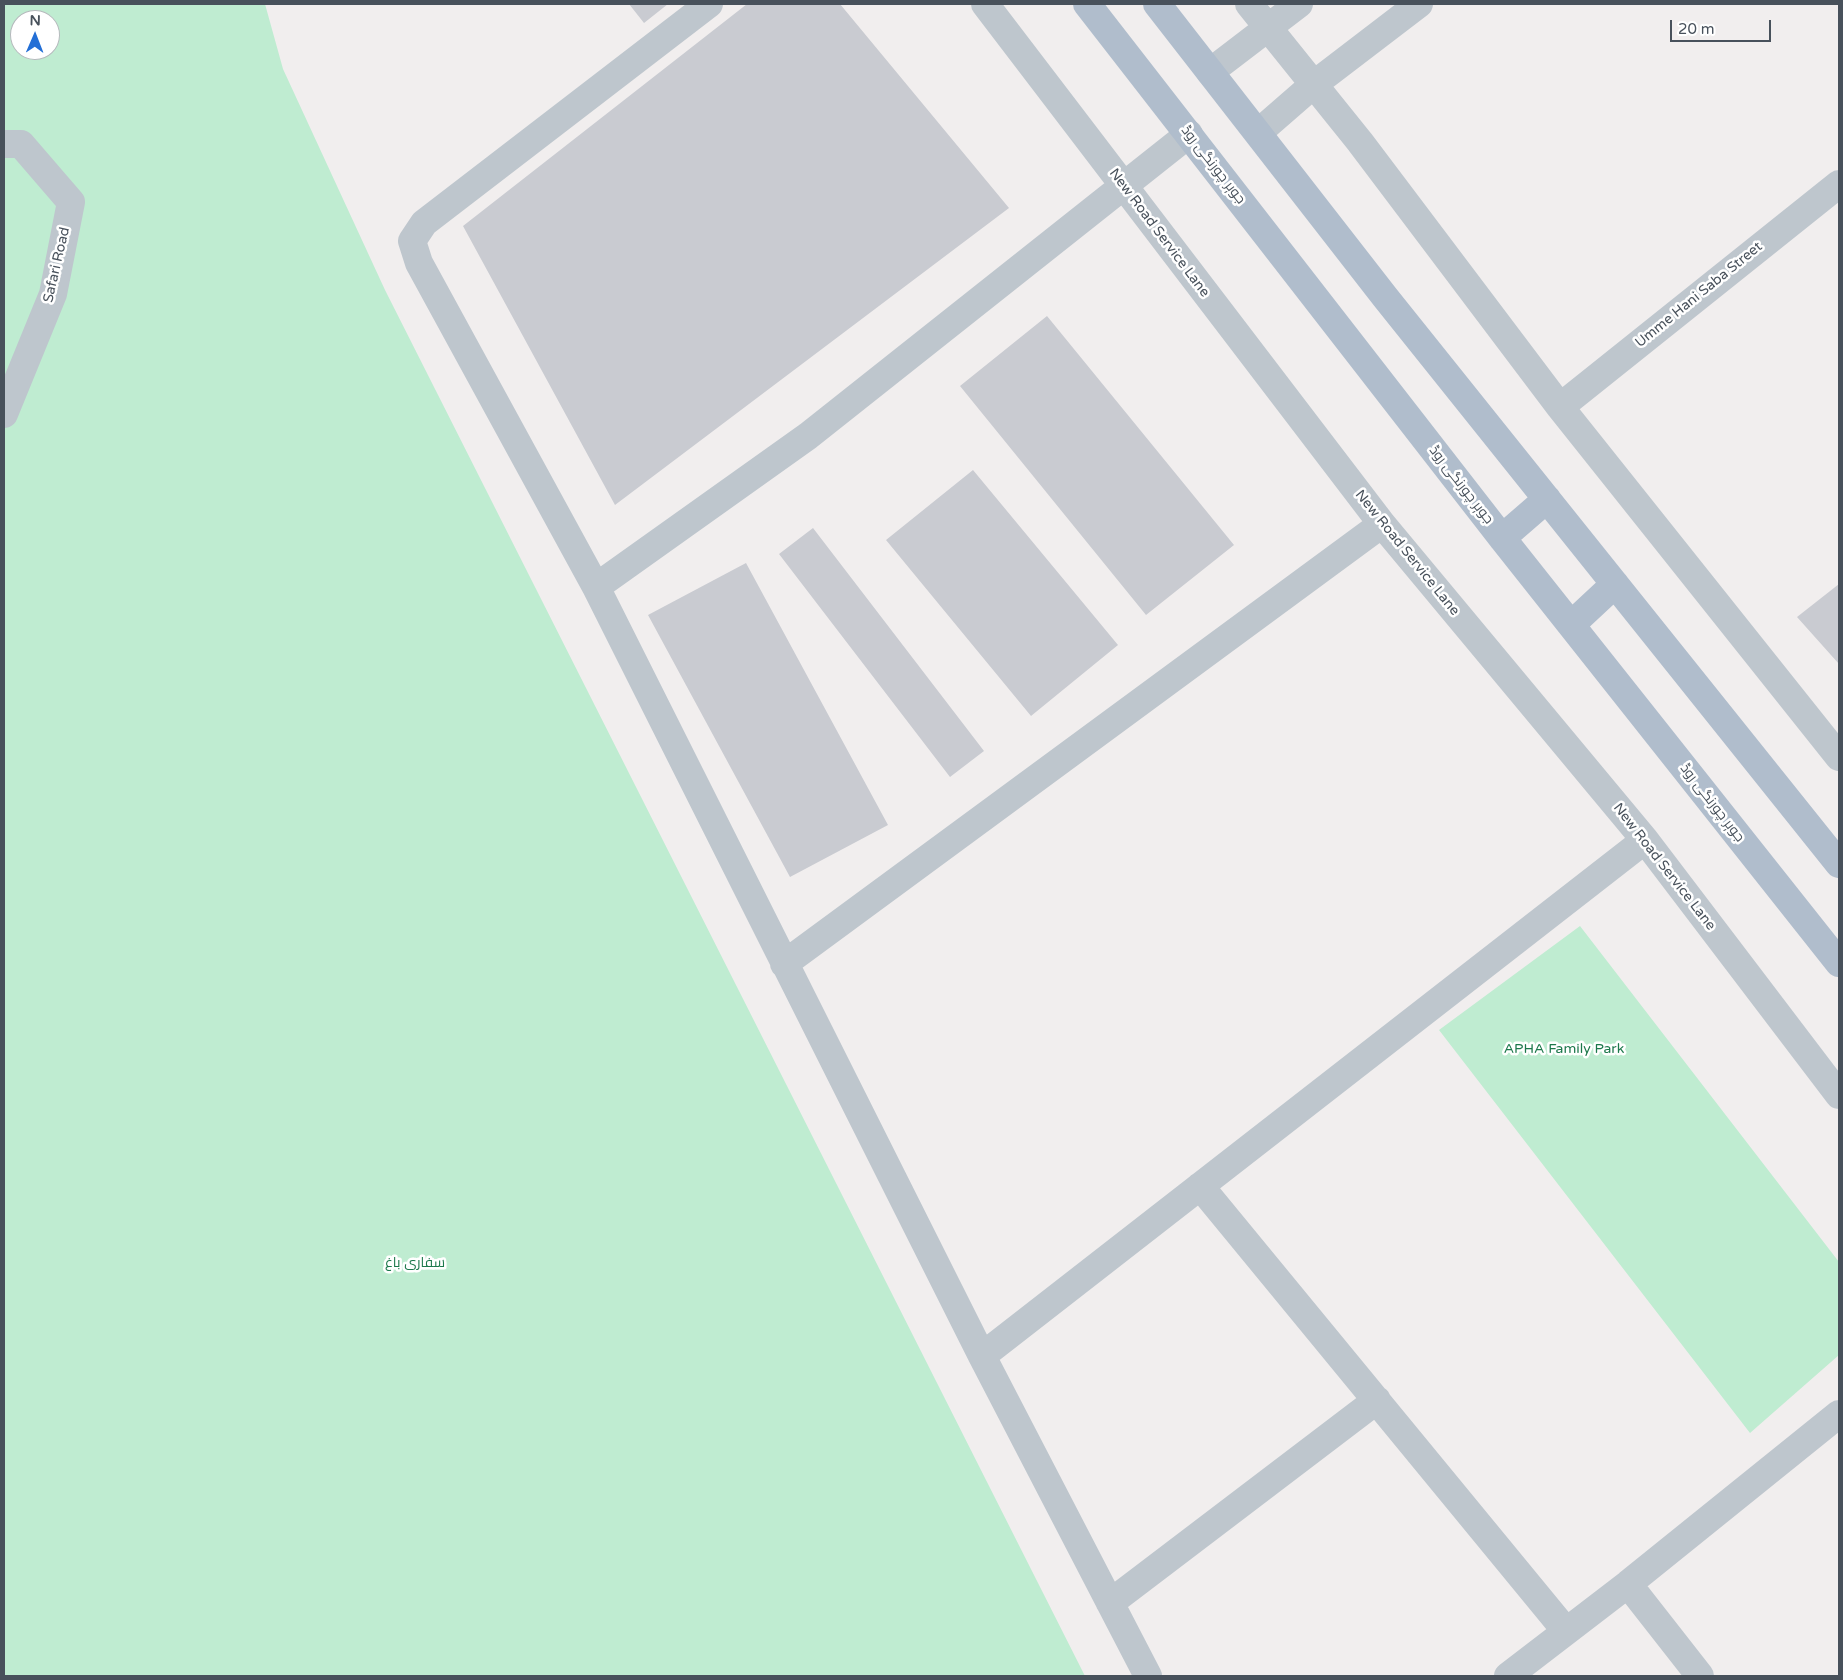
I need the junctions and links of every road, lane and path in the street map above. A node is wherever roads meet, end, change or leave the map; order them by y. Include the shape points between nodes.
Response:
1 (709, 4) edge
2 (985, 4) edge
3 (1087, 4) edge
4 (1158, 4) edge
5 (1249, 4) edge
6 (1299, 4) edge
7 (1419, 4) edge
8 (1268, 27) junction
9 (1210, 72) junction
10 (1313, 85) junction
11 (1259, 132) junction
12 (1190, 134) junction
13 (4, 144) edge
14 (1839, 184) edge
15 (1123, 186) junction
16 (1560, 407) junction
17 (4, 414) edge
18 (1547, 499) junction
19 (1382, 524) junction
20 (1502, 538) junction
21 (1615, 584) junction
22 (596, 587) junction
23 (1571, 625) junction
24 (1839, 757) edge
25 (1644, 840) junction
26 (1839, 864) edge
27 (1839, 963) edge
28 (784, 964) junction
29 (1839, 1095) edge
30 (1200, 1186) junction
31 (982, 1356) junction
32 (1377, 1400) junction
33 (1839, 1414) edge
34 (1628, 1584) junction
35 (1110, 1603) junction
36 (1566, 1632) junction
37 (1148, 1676) edge
38 (1508, 1676) edge
39 (1700, 1676) edge

1 - 22 street via 424,223 412,241 418,263
2 - 15 street, New Road Service Lane
3 - 12 main road, جوہر چورنگی روڈ
4 - 9 main road
5 - 8 street
6 - 8 street
7 - 10 street
8 - 9 street
8 - 10 street
9 - 11 main road
10 - 11 street
10 - 16 street via 1360,142
11 - 18 main road
12 - 15 street
12 - 20 main road, جوہر چورنگی روڈ
13 - 17 street, Safari Road via 21,144 71,202 54,294
14 - 16 street, Umme Hani Saba Street
15 - 19 street, New Road Service Lane
15 - 22 street via 808,436
16 - 24 street
18 - 20 main road
18 - 21 main road
19 - 25 street, New Road Service Lane
19 - 28 street
20 - 23 main road, جوہر چورنگی روڈ
21 - 23 main road
21 - 26 main road
22 - 28 street
23 - 27 main road, جوہر چورنگی روڈ
25 - 29 street, New Road Service Lane
25 - 30 street
28 - 31 street
30 - 31 street
30 - 32 street
31 - 35 street
32 - 35 street
32 - 36 street
33 - 34 street
34 - 36 street
34 - 39 street
35 - 37 street
36 - 38 street

